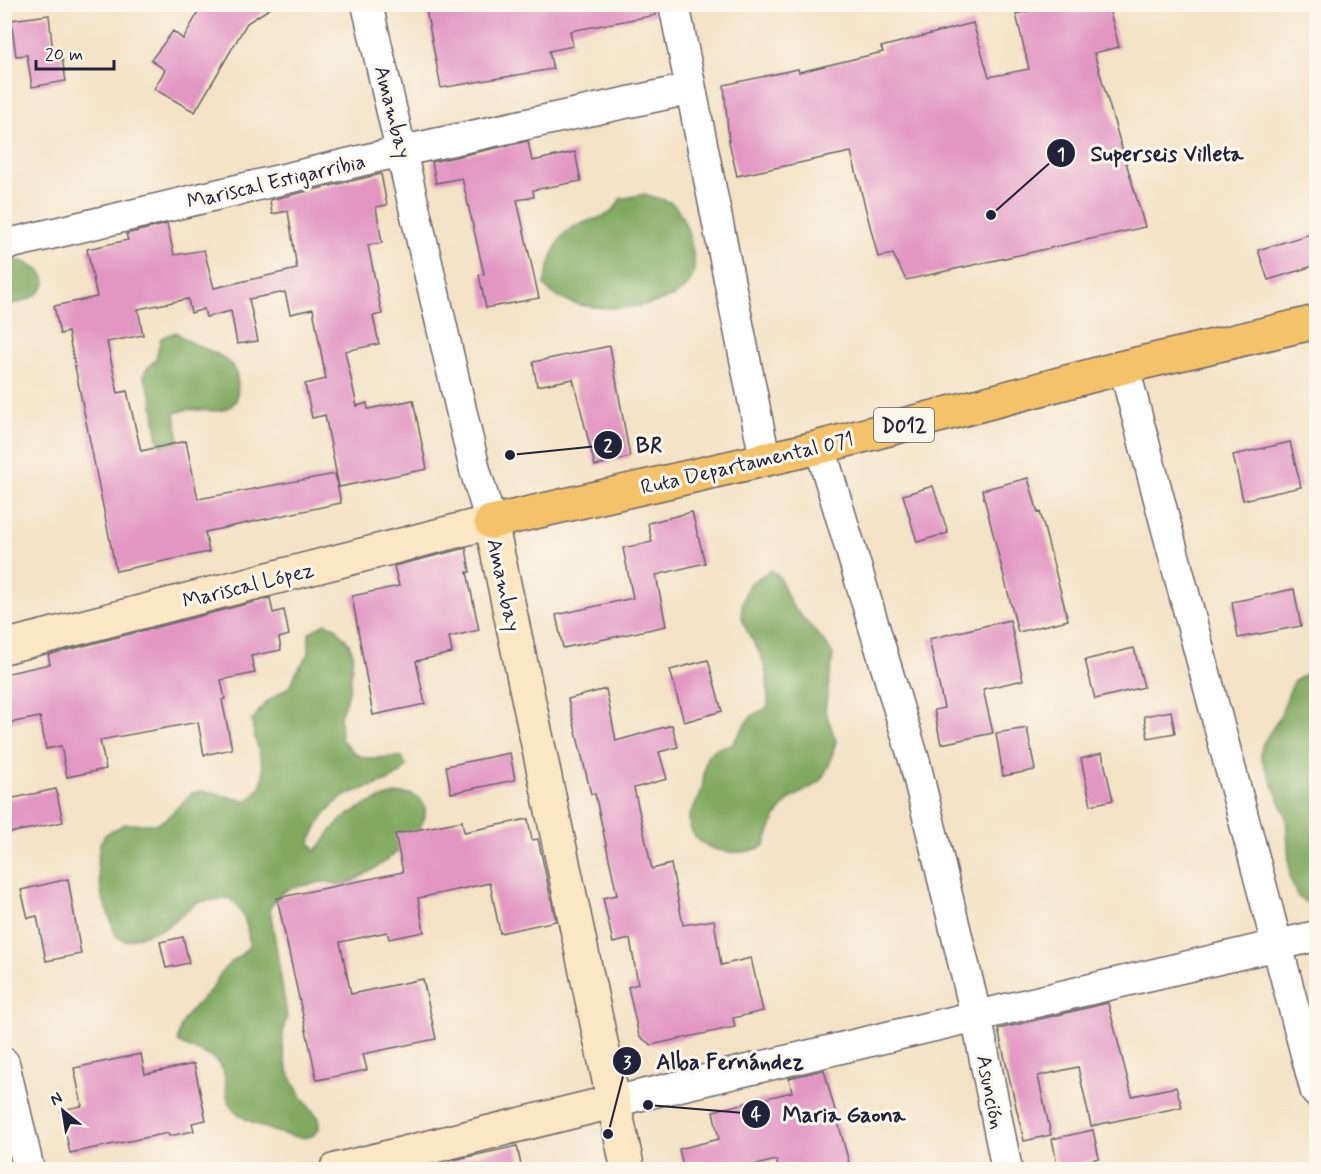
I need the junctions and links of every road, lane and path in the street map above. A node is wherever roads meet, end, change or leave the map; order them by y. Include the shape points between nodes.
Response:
1 (367, 4) edge
2 (674, 4) edge
3 (690, 89) junction
4 (402, 151) junction
5 (4, 245) edge
6 (1317, 322) edge
7 (1124, 367) junction
8 (820, 447) junction
9 (765, 459) junction
10 (491, 522) junction
11 (4, 647) edge
12 (1317, 936) edge
13 (1277, 945) junction
14 (976, 1015) junction
15 (4, 1062) edge
16 (1317, 1092) edge
17 (612, 1102) junction
18 (29, 1170) edge
19 (336, 1170) edge
20 (628, 1170) edge
21 (1007, 1170) edge

1 - 4 street, Amambay
2 - 3 street
3 - 4 street, Mariscal Estigarribia
3 - 9 street
4 - 5 street, Mariscal Estigarribia
4 - 10 street, Amambay via 475,470
6 - 7 main road, Ruta Departamental 071 / D012
7 - 8 main road, Ruta Departamental 071 / D012
7 - 13 street
8 - 9 main road, Ruta Departamental 071 / D012
8 - 14 street, Asunción via 915,763
9 - 10 main road, Ruta Departamental 071 / D012
10 - 11 main road, Mariscal López
10 - 17 main road, Amambay
12 - 13 street
13 - 14 street
13 - 16 street
14 - 17 street
14 - 21 street, Asunción
15 - 18 street
17 - 19 main road
17 - 20 main road, Amambay

